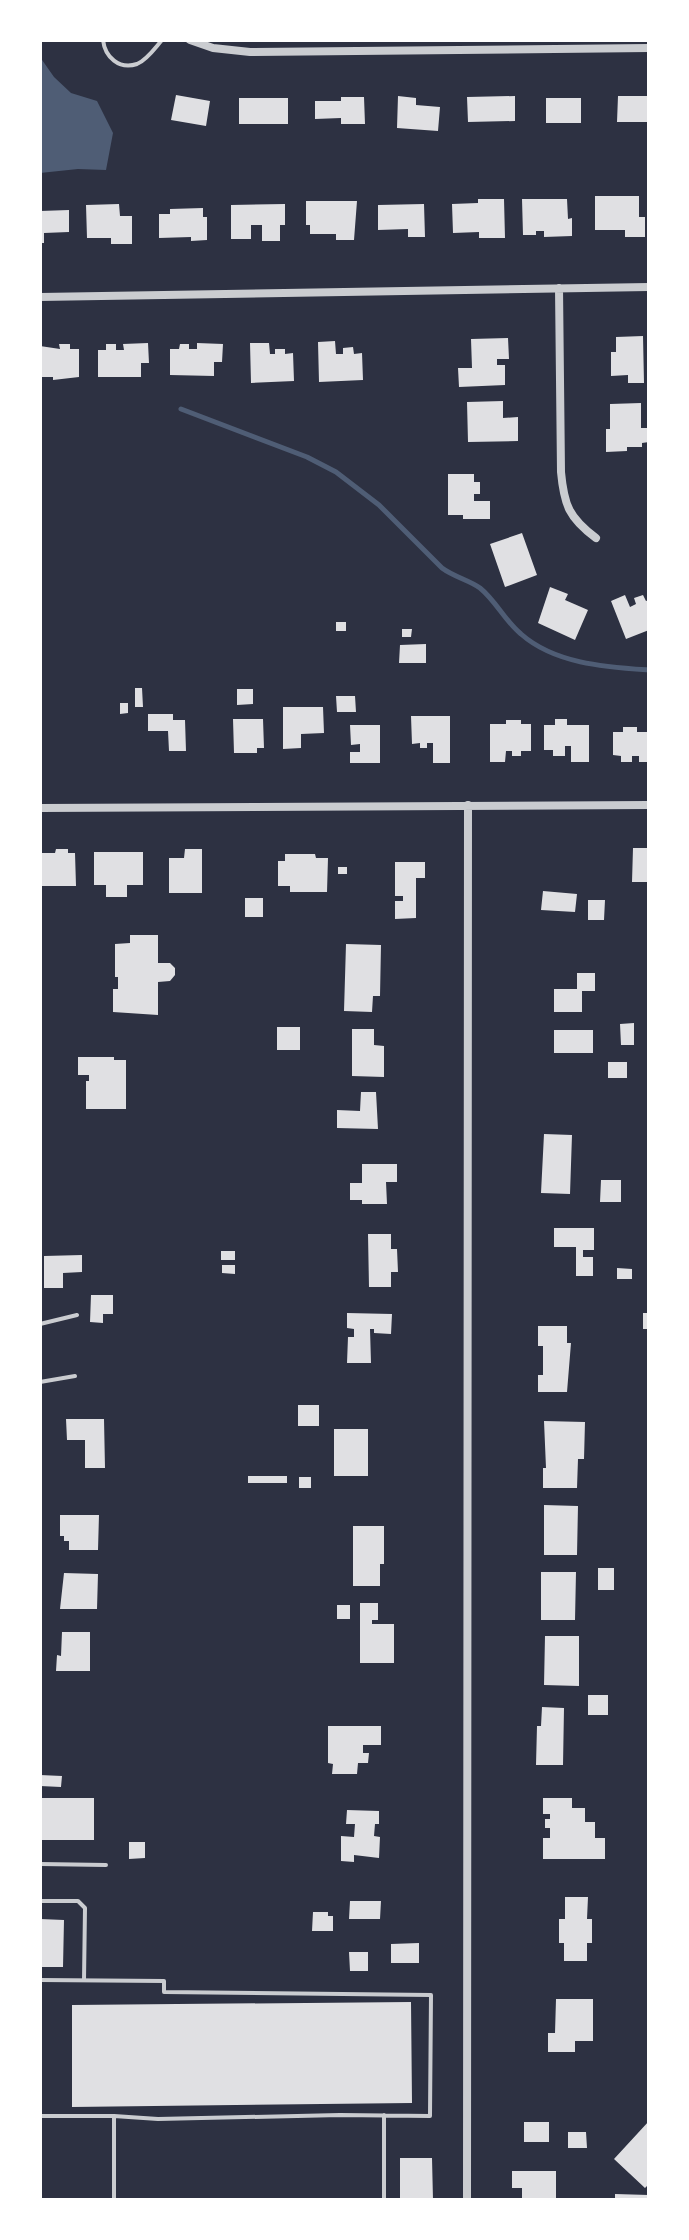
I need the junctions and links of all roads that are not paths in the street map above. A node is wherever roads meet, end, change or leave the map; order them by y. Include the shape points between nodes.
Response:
1 (103, 40) edge
2 (162, 40) edge
3 (190, 40) edge
4 (649, 48) edge
5 (649, 287) edge
6 (559, 288) junction
7 (40, 297) edge
8 (596, 538) dead end
9 (468, 805) junction
10 (649, 805) edge
11 (40, 808) edge
12 (77, 1315) dead end
13 (40, 1324) edge
14 (75, 1376) dead end
15 (40, 1382) edge
16 (40, 1864) edge
17 (106, 1865) dead end
18 (40, 1901) edge
19 (40, 1980) edge
20 (84, 1980) junction
21 (384, 2115) junction
22 (40, 2116) edge
23 (114, 2116) junction
24 (114, 2200) edge
25 (384, 2200) edge
26 (467, 2200) edge

1 - 2 lane via 110,58 127,65 145,59
3 - 4 street via 250,52
5 - 6 street
6 - 7 street
6 - 8 street via 564,500
9 - 10 street
9 - 11 street
9 - 26 street
12 - 13 lane
14 - 15 lane
16 - 17 lane
18 - 20 lane via 78,1901 85,1908
19 - 20 lane
20 - 21 lane via 164,1981 164,1992 431,1995 430,2116
21 - 23 lane
21 - 25 lane
22 - 23 lane
23 - 24 lane

